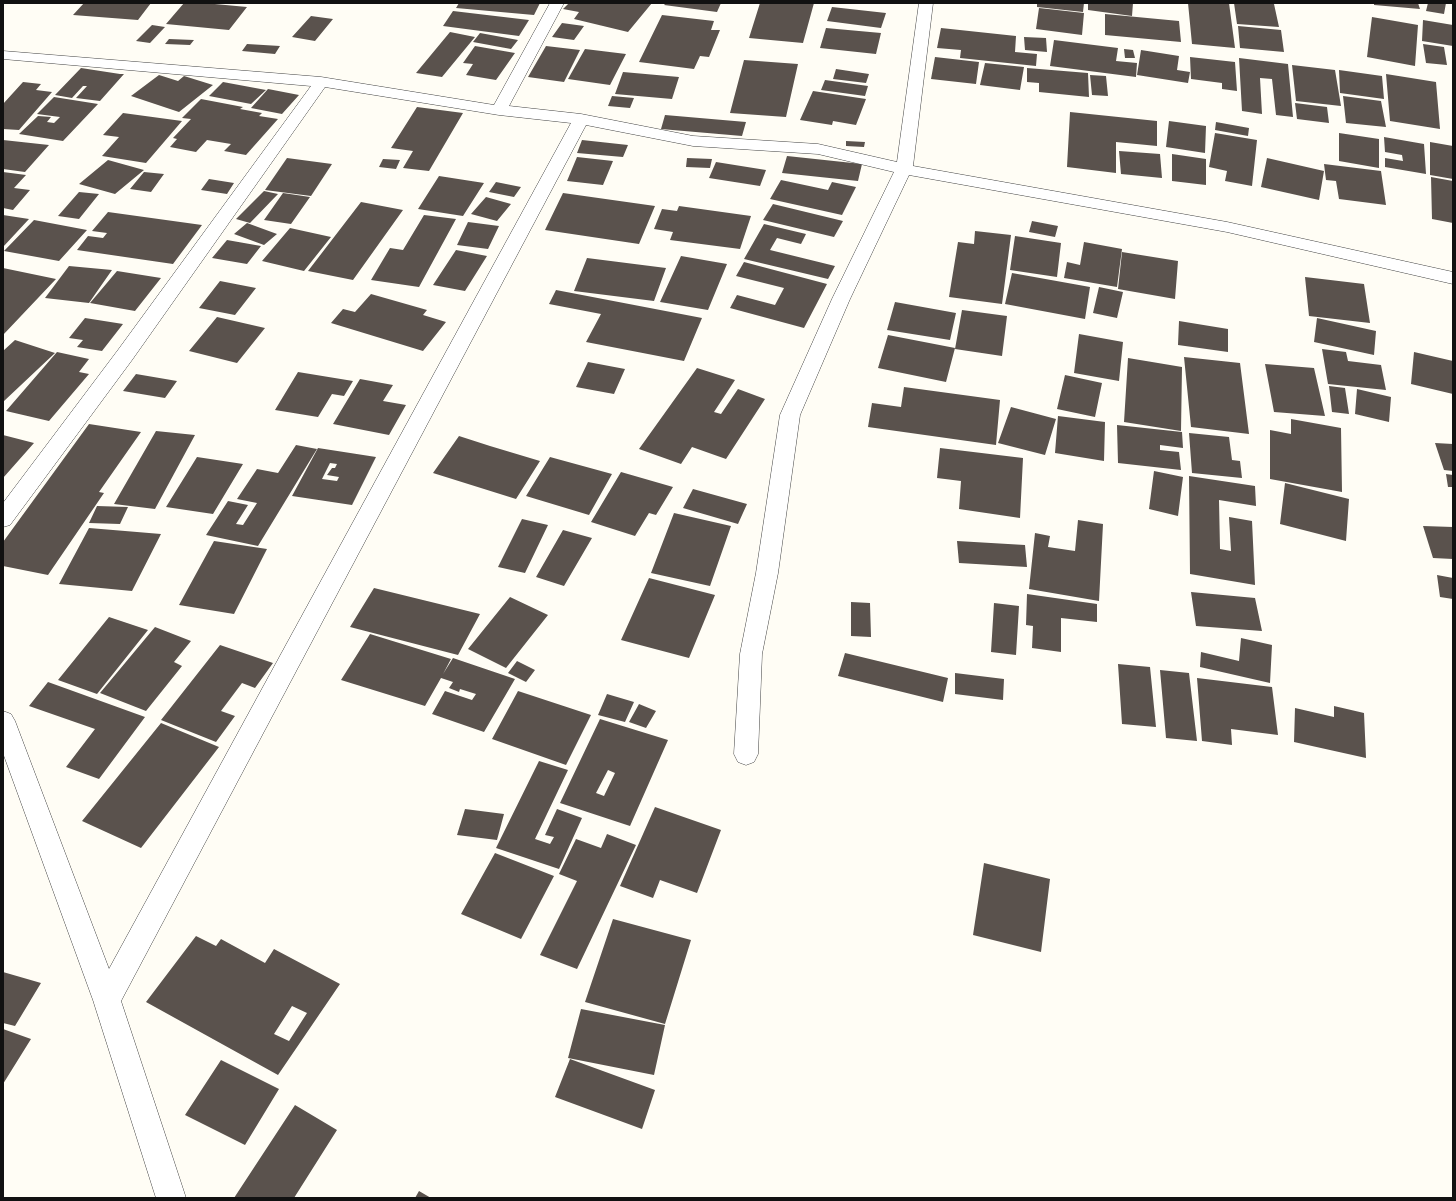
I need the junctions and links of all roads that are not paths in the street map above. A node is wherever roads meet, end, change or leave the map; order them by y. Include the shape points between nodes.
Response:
1 (557, 3) edge
2 (926, 3) edge
3 (3, 55) edge
4 (322, 82) junction
5 (499, 110) junction
6 (581, 119) junction
7 (904, 169) junction
8 (1453, 278) edge
9 (3, 519) edge
10 (3, 721) edge
11 (746, 754) dead end
12 (107, 1000) junction
13 (172, 1198) edge

1 - 5 street
2 - 7 street
3 - 4 street
4 - 5 street
4 - 9 street
5 - 6 street
6 - 7 street via 693,141 818,149
6 - 12 street
7 - 8 street via 1227,227
7 - 11 street via 841,299 790,415 767,573 751,654
10 - 12 street
12 - 13 street

